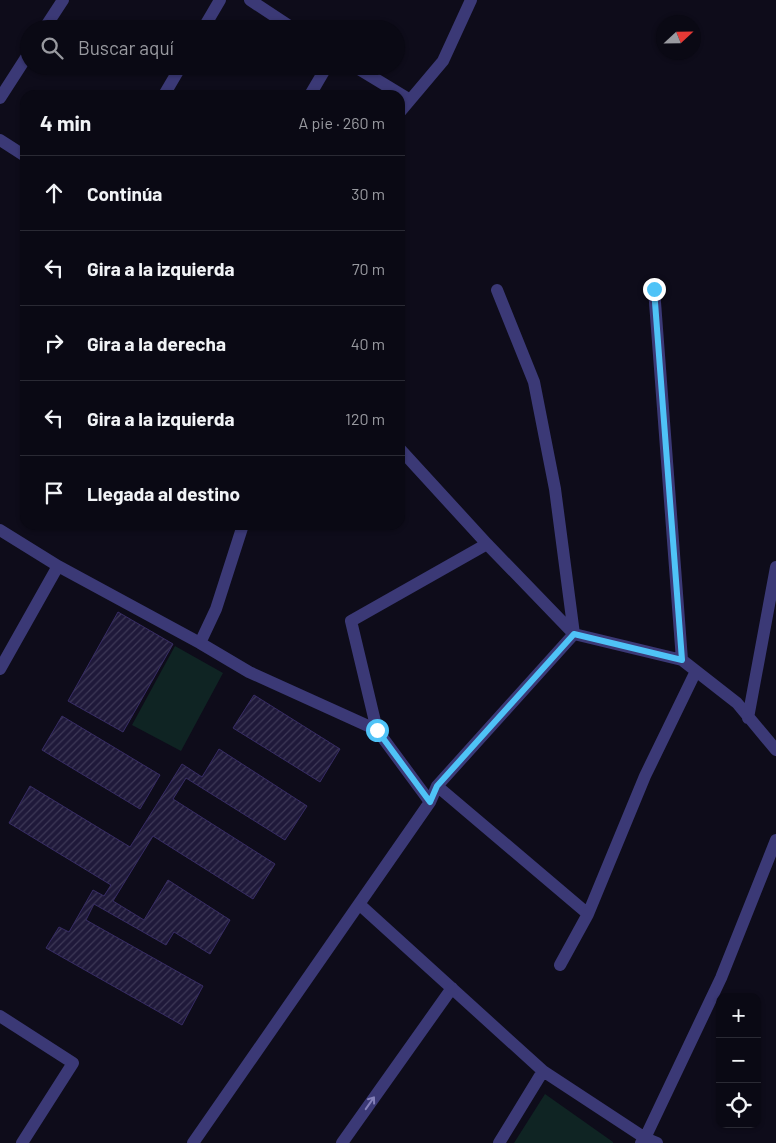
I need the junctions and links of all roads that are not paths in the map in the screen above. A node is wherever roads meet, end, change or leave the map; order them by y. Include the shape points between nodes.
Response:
1 (63, 0) edge
2 (220, 0) edge
3 (250, 0) edge
4 (471, 0) edge
5 (50, 20) edge
6 (208, 20) edge
7 (280, 20) edge
8 (20, 67) edge
9 (176, 75) edge
10 (322, 75) edge
11 (369, 75) edge
12 (167, 90) edge
13 (313, 90) edge
14 (394, 90) edge
15 (405, 97) edge
16 (0, 98) edge
17 (410, 100) junction
18 (405, 106) edge
19 (0, 140) edge
20 (20, 153) edge
21 (654, 289) dead end
22 (498, 290) dead end
23 (405, 455) edge
24 (0, 530) edge
25 (241, 530) edge
26 (488, 544) junction
27 (58, 566) junction
28 (776, 567) edge
29 (574, 634) junction
30 (200, 644) junction
31 (682, 660) junction
32 (0, 669) edge
33 (696, 671) junction
34 (748, 718) junction
35 (377, 730) junction
36 (776, 750) edge
37 (437, 786) junction
38 (430, 802) junction
39 (776, 840) edge
40 (773, 853) edge
41 (359, 904) junction
42 (588, 914) junction
43 (560, 965) dead end
44 (452, 988) junction
45 (0, 1016) edge
46 (543, 1071) junction
47 (648, 1141) edge
48 (22, 1143) edge
49 (193, 1143) edge
50 (342, 1143) edge
51 (499, 1143) edge

1 - 5 street
2 - 6 street
3 - 7 street
4 - 17 street via 443,61
8 - 16 street
9 - 12 street
10 - 13 street
11 - 14 street
15 - 17 street
17 - 18 street
19 - 20 street
21 - 31 street
22 - 29 street via 534,382 555,489
23 - 26 street
24 - 27 street
25 - 30 street via 216,609
26 - 29 street
26 - 35 street via 351,621
27 - 30 street
27 - 32 street
28 - 34 street
29 - 31 street
29 - 37 street
30 - 35 street via 249,672
31 - 33 street
33 - 34 street via 737,703
33 - 42 street via 645,776
34 - 36 street
35 - 38 street
37 - 38 street
37 - 42 street
38 - 41 street
39 - 40 street
40 - 47 street
41 - 44 street
41 - 49 street
42 - 43 street
44 - 46 street
50 -> 44 street
45 - 48 street via 73,1063
46 - 47 street
46 - 51 street

